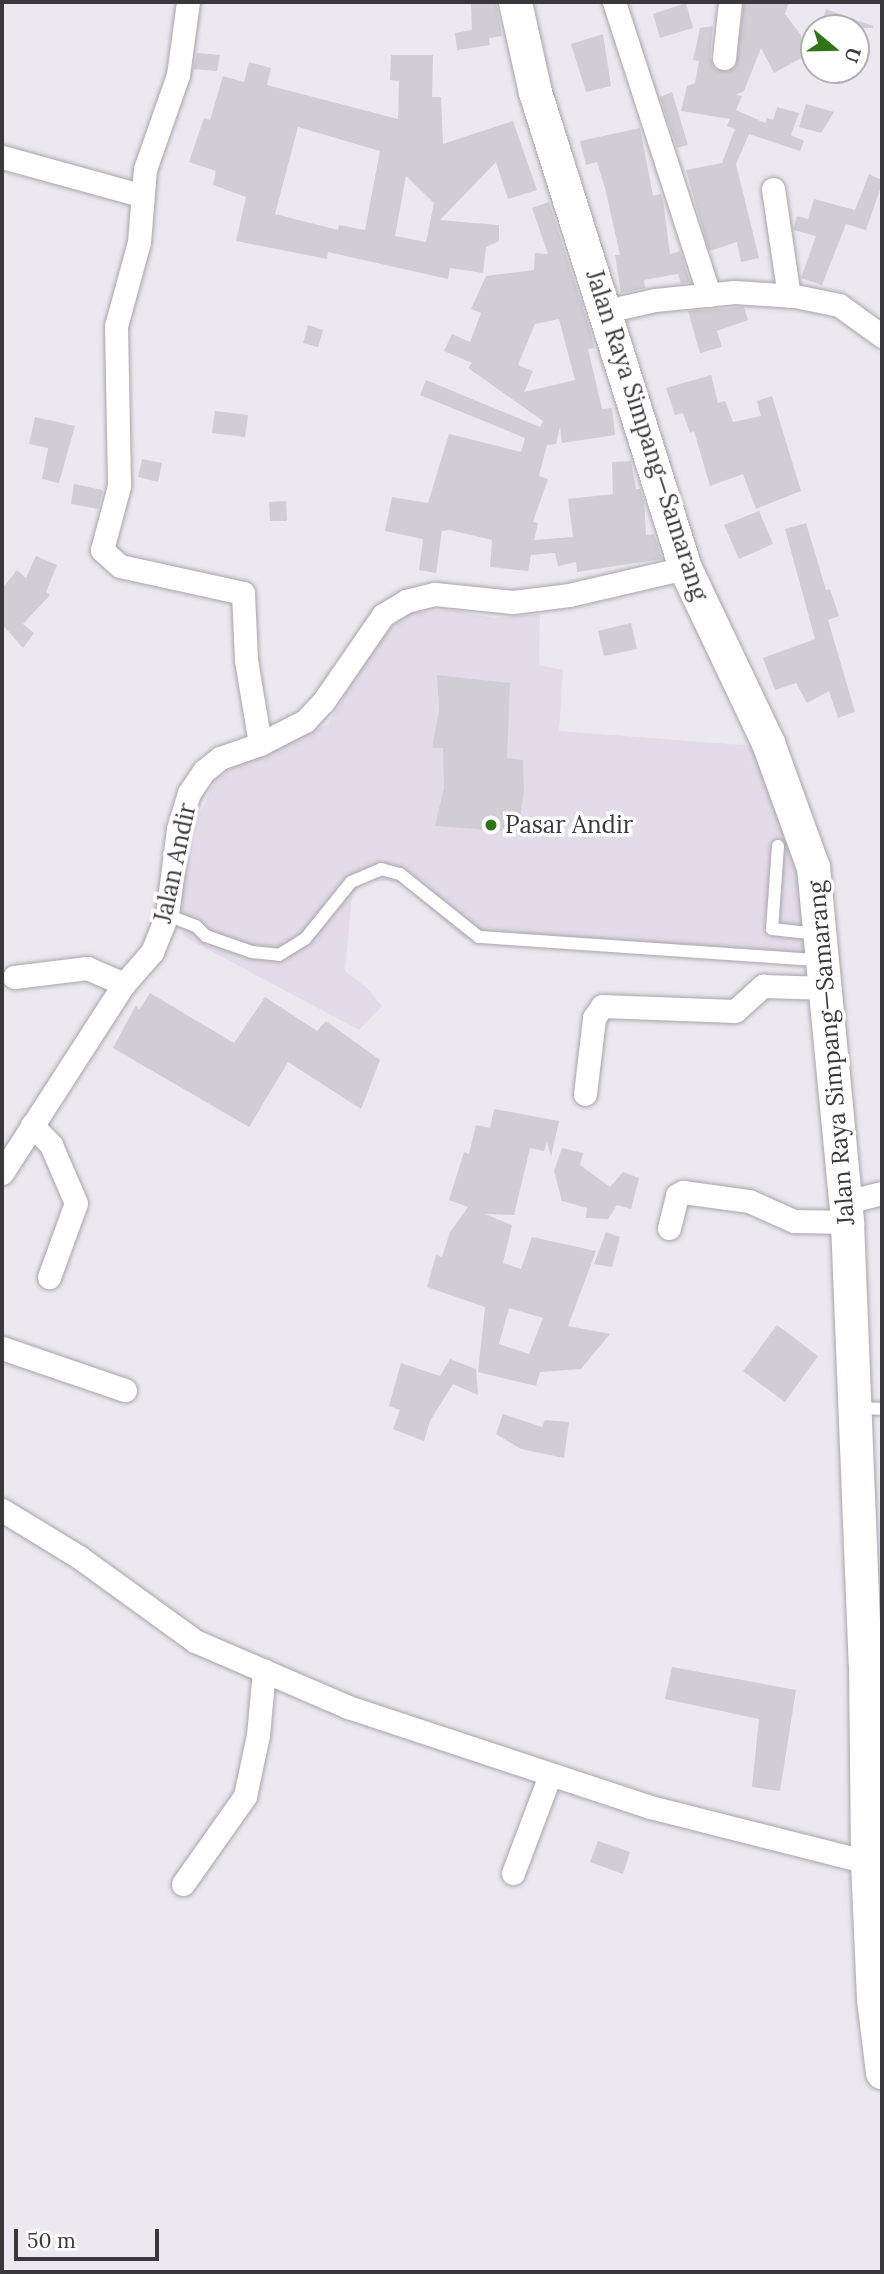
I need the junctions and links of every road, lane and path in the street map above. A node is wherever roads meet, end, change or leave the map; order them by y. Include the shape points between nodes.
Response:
1 (188, 2) edge
2 (515, 2) edge
3 (614, 2) edge
4 (730, 2) edge
5 (724, 58) dead end
6 (2, 157) edge
7 (773, 188) dead end
8 (140, 195) junction
9 (709, 295) junction
10 (789, 296) junction
11 (606, 311) junction
12 (882, 336) edge
13 (685, 568) junction
14 (260, 744) junction
15 (778, 846) dead end
16 (167, 915) junction
17 (824, 961) junction
18 (14, 977) dead end
19 (124, 984) junction
20 (585, 1094) dead end
21 (32, 1125) junction
22 (2, 1173) edge
23 (882, 1193) edge
24 (846, 1212) junction
25 (668, 1228) dead end
26 (49, 1277) dead end
27 (2, 1348) edge
28 (125, 1390) dead end
29 (870, 1408) edge
30 (2, 1510) edge
31 (264, 1670) junction
32 (550, 1775) junction
33 (867, 1862) junction
34 (513, 1873) dead end
35 (183, 1884) dead end
36 (882, 2072) edge

1 - 8 street via 178,75
2 - 11 main road, Jalan Raya Simpang—Samarang via 535,92
3 - 9 street
4 - 5 street
6 - 8 street
7 - 10 street
8 - 14 street via 139,242 116,326 119,486 102,550 120,566 243,593 246,660
9 - 10 street
9 - 11 street
10 - 12 street via 838,305
11 - 13 main road, Jalan Raya Simpang—Samarang
13 - 14 street, Jalan Andir via 569,595 513,602 435,594 406,601 383,615 305,721
13 - 17 main road, Jalan Raya Simpang—Samarang via 797,813 813,867
14 - 16 street, Jalan Andir via 220,758 189,793 178,829
15 - 17 lane via 772,929
16 - 17 lane via 196,926 206,936 279,956 305,939 351,882 381,869 400,874 479,937
16 - 19 street, Jalan Andir via 152,951
17 - 20 street via 763,986 735,1011 602,1006 594,1018
17 - 24 main road, Jalan Raya Simpang—Samarang
18 - 19 street via 88,968
19 - 21 street, Jalan Andir
21 - 22 street, Jalan Andir
21 - 26 street via 51,1146 76,1203
23 - 24 street
24 - 25 street via 794,1221 749,1201 682,1192 677,1195
24 - 29 main road, Jalan Raya Simpang—Samarang
27 - 28 street
29 - 33 main road, Jalan Raya Simpang—Samarang
30 - 31 street via 79,1557 195,1641
31 - 32 street via 348,1707
31 - 35 street via 258,1735 244,1797
32 - 33 street via 650,1807
32 - 34 street
33 - 36 main road, Jalan Raya Simpang—Samarang via 873,1999

